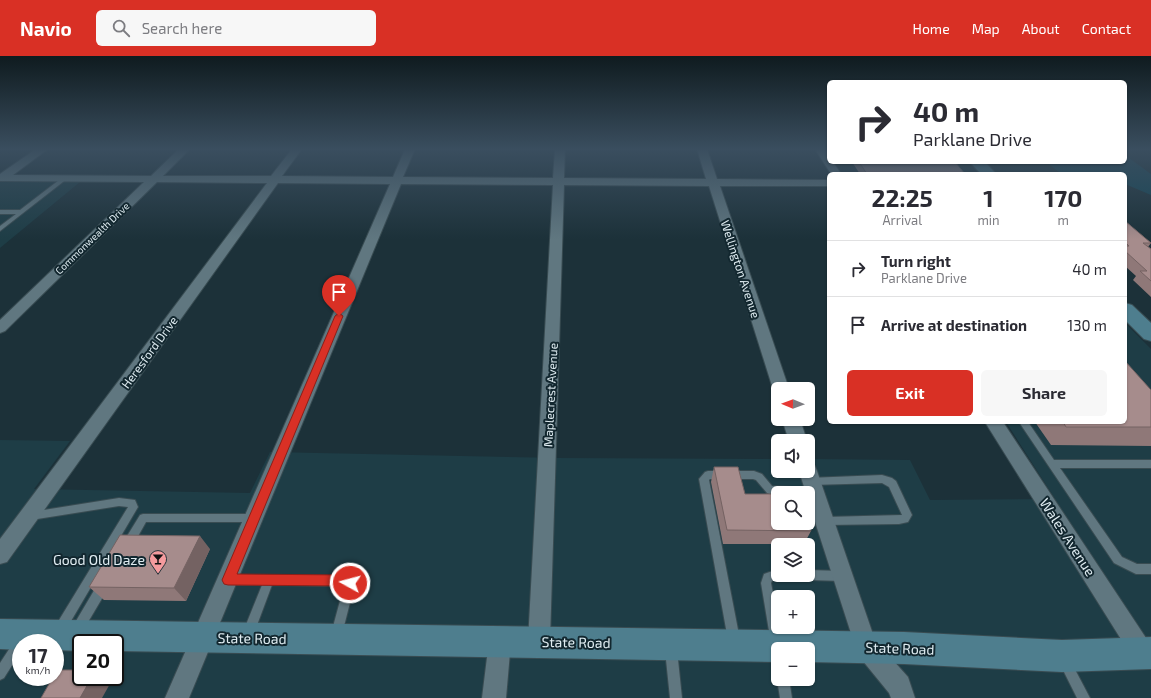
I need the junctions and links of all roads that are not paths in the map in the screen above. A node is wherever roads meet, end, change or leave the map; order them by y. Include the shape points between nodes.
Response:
1 (64, 179) edge
2 (150, 179) edge
3 (154, 179) junction
4 (712, 179) edge
5 (275, 180) junction
6 (396, 180) junction
7 (559, 181) junction
8 (713, 182) junction
9 (827, 183) edge
10 (0, 212) edge
11 (22, 212) junction
12 (0, 229) edge
13 (1128, 314) edge
14 (0, 328) edge
15 (1151, 334) edge
16 (779, 382) edge
17 (995, 424) edge
18 (1024, 424) edge
19 (1052, 464) junction
20 (1151, 464) edge
21 (811, 481) edge
22 (28, 517) junction
23 (254, 518) junction
24 (824, 521) junction
25 (124, 551) edge
26 (0, 555) edge
27 (1151, 569) edge
28 (815, 575) edge
29 (771, 576) edge
30 (842, 576) junction
31 (108, 577) edge
32 (228, 580) junction
33 (269, 580) junction
34 (65, 635) junction
35 (12, 637) edge
36 (204, 638) junction
37 (247, 638) junction
38 (335, 639) junction
39 (500, 641) junction
40 (538, 642) junction
41 (777, 642) edge
42 (670, 644) junction
43 (735, 645) junction
44 (771, 647) edge
45 (815, 647) edge
46 (866, 647) junction
47 (1146, 652) edge
48 (1062, 656) junction
49 (0, 674) edge
50 (784, 686) edge
51 (177, 698) edge
52 (494, 698) edge
53 (676, 698) edge
54 (786, 698) edge
55 (904, 698) edge
56 (1084, 698) edge

1 - 11 lane
2 - 3 street
3 - 5 street
3 - 14 street, Commonwealth Drive
4 - 8 street, Wellington Avenue
5 - 6 street
5 - 22 street, Heresford Drive
6 - 7 street
6 - 23 street
7 - 8 street
7 - 40 street, Maplecrest Avenue
8 - 9 street
8 - 16 street, Wellington Avenue
10 - 11 lane
11 - 12 lane
13 - 15 main road
17 - 47 street, Wales Avenue
18 - 19 lane
19 - 20 lane
19 - 27 lane via 1118,560 1136,569
21 - 24 street
21 - 24 lane via 889,481 893,484 907,515 905,519 899,520
21 - 43 lane via 770,490 754,475 705,476
22 - 26 street, Heresford Drive
22 - 34 lane via 119,502 132,503 133,507
23 - 25 lane via 143,518
23 - 32 street
24 - 30 street
28 - 30 lane
29 - 41 lane via 766,583
30 - 46 street
31 - 34 lane
32 - 33 lane
32 - 36 street
33 - 37 lane
33 - 38 lane via 347,580 350,583
34 - 36 main road, State Road
35 - 49 lane
36 - 37 main road, State Road
36 - 51 street
37 - 38 main road, State Road
38 - 39 main road, State Road
39 - 40 main road, State Road
39 - 52 street
40 - 42 main road, State Road
42 - 43 main road, State Road
42 - 53 lane
43 - 44 main road, State Road
45 - 46 main road, State Road
46 - 48 main road, State Road
46 - 55 street via 899,686
47 - 48 main road, State Road
48 - 56 lane
50 - 54 lane

